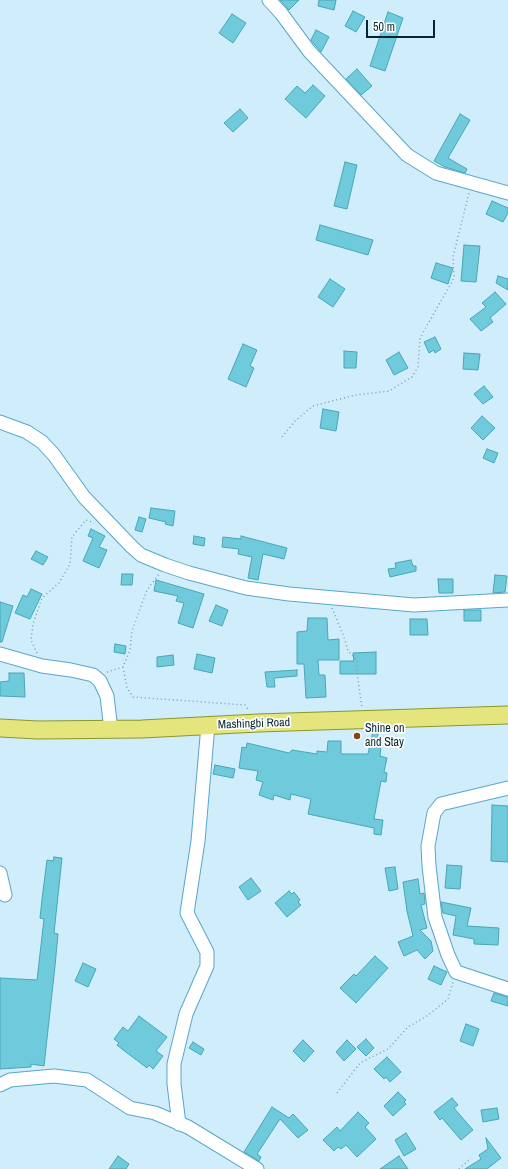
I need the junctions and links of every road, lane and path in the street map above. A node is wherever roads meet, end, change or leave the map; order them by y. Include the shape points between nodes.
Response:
1 (269, 0) edge
2 (471, 184) junction
3 (508, 193) edge
4 (0, 422) edge
5 (282, 437) dead end
6 (115, 529) junction
7 (165, 565) junction
8 (327, 598) junction
9 (508, 600) edge
10 (0, 654) edge
11 (42, 666) junction
12 (124, 667) junction
13 (93, 675) junction
14 (508, 715) edge
15 (364, 721) junction
16 (258, 723) junction
17 (208, 725) junction
18 (0, 728) edge
19 (111, 730) junction
20 (508, 788) edge
21 (0, 873) edge
22 (5, 895) dead end
23 (456, 972) junction
24 (508, 989) edge
25 (0, 1085) edge
26 (337, 1093) dead end
27 (179, 1124) junction
28 (471, 1158) dead end
29 (257, 1169) edge
30 (459, 1169) edge

1 - 2 street via 309,51 407,155 436,173
2 - 3 street
2 - 5 path via 453,257 454,278 420,338 418,367 412,377 389,391 313,406 295,421
4 - 6 street via 27,432 42,442 84,497
6 - 7 street via 141,556
6 - 11 path via 105,528 86,520 72,536 70,564 60,583 42,598 33,624 31,640
7 - 8 street via 246,588
7 - 12 path via 147,590 132,631 130,650
8 - 9 street via 414,605
8 - 15 path via 348,651 357,660 356,673
10 - 11 street
11 - 13 street
12 - 13 path
12 - 16 path via 126,688 133,697 245,705
13 - 19 street via 100,681 107,696
14 - 15 main road, Mashingbi Road
15 - 16 main road, Mashingbi Road
16 - 17 main road, Mashingbi Road
17 - 19 main road, Mashingbi Road
17 - 27 street via 198,842 187,913 207,952 207,966 186,1014 174,1064
18 - 19 main road, Mashingbi Road
20 - 23 street via 442,804 434,813 428,846 435,917
21 - 22 street
23 - 24 street
23 - 26 path via 448,999 408,1027 388,1049 360,1063
25 - 27 street via 10,1080 54,1076 86,1080 130,1108 155,1113
27 - 29 street
28 - 30 path

